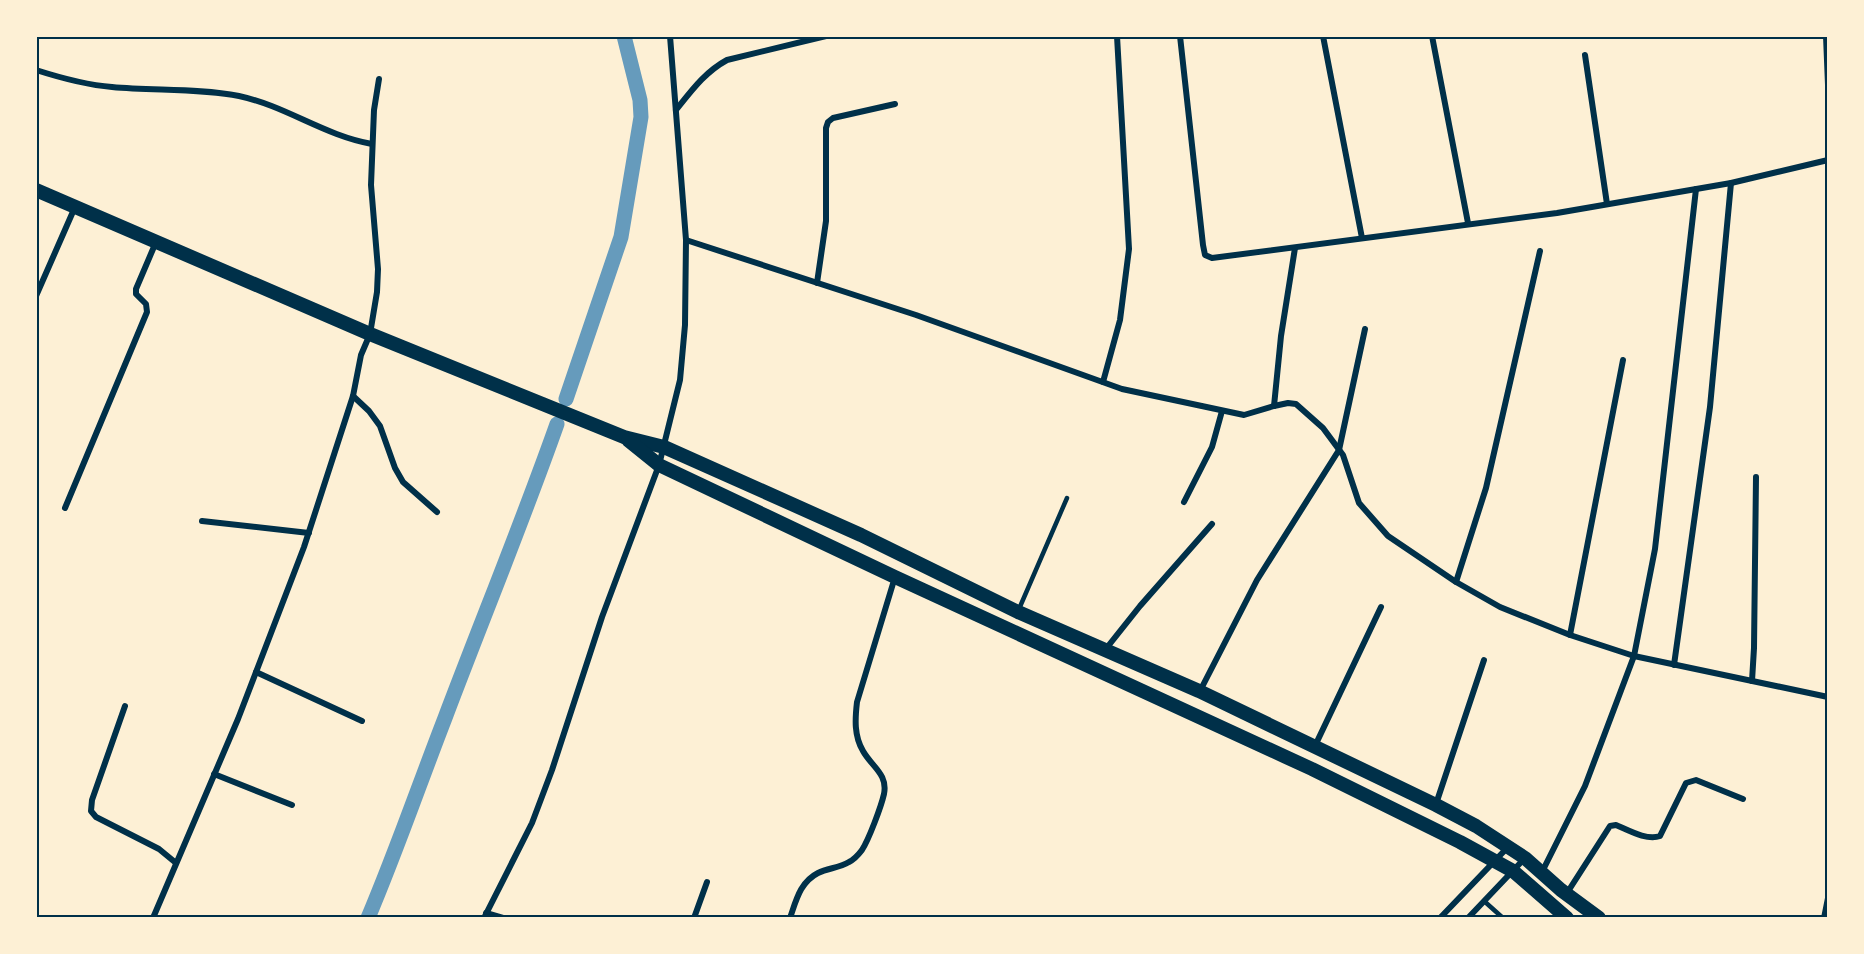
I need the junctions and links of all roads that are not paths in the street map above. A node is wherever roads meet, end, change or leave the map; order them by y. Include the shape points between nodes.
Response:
1 (670, 36) edge
2 (826, 36) edge
3 (1117, 36) edge
4 (1180, 36) edge
5 (1323, 36) edge
6 (1432, 36) edge
7 (1826, 36) edge
8 (1585, 55) dead end
9 (36, 70) edge
10 (379, 80) dead end
11 (1828, 85) edge
12 (895, 104) dead end
13 (676, 111) junction
14 (372, 144) junction
15 (1828, 160) edge
16 (1731, 183) junction
17 (1696, 189) junction
18 (36, 190) edge
19 (1607, 204) junction
20 (76, 207) junction
21 (1468, 224) junction
22 (1362, 238) junction
23 (686, 240) junction
24 (157, 242) junction
25 (1295, 248) junction
26 (1540, 251) dead end
27 (817, 283) junction
28 (36, 296) edge
29 (1365, 329) dead end
30 (370, 334) junction
31 (1623, 360) dead end
32 (1103, 382) junction
33 (353, 396) junction
34 (1274, 406) junction
35 (1222, 411) junction
36 (624, 437) junction
37 (664, 447) junction
38 (1339, 450) junction
39 (659, 465) junction
40 (1756, 477) dead end
41 (1067, 498) dead end
42 (1184, 502) dead end
43 (65, 508) dead end
44 (437, 512) dead end
45 (202, 521) dead end
46 (1212, 524) dead end
47 (309, 532) junction
48 (895, 577) junction
49 (1456, 582) junction
50 (1381, 607) dead end
51 (1017, 612) junction
52 (1570, 635) junction
53 (1104, 651) junction
54 (1635, 656) junction
55 (1484, 660) dead end
56 (1674, 665) junction
57 (256, 672) junction
58 (1752, 681) junction
59 (1199, 692) junction
60 (1828, 697) edge
61 (124, 706) dead end
62 (362, 721) dead end
63 (1314, 748) junction
64 (214, 774) junction
65 (1743, 799) dead end
66 (292, 805) dead end
67 (1436, 805) junction
68 (1509, 847) junction
69 (1525, 858) junction
70 (1495, 861) junction
71 (177, 863) junction
72 (1513, 871) junction
73 (1542, 872) junction
74 (707, 882) dead end
75 (1567, 894) junction
76 (1828, 898) edge
77 (1484, 902) junction
78 (485, 915) edge
79 (153, 918) edge
80 (503, 918) edge
81 (694, 918) edge
82 (790, 918) edge
83 (1440, 918) edge
84 (1468, 918) edge
85 (1503, 918) edge
86 (1567, 918) edge
87 (1599, 918) edge
88 (1824, 918) edge

1 - 13 street
2 - 13 street via 728,60 714,67
3 - 32 street via 1129,249 1120,320
4 - 25 street via 1205,255 1221,258
5 - 22 street
6 - 21 street
7 - 11 street
8 - 19 street
9 - 14 street via 108,87 239,96 271,105 342,137
10 - 14 street
12 - 27 street via 828,122 826,221
13 - 23 street
14 - 30 street via 378,268
15 - 16 street
16 - 17 street
16 - 56 street via 1710,407
17 - 19 street
17 - 54 street via 1655,549
18 - 20 main road
19 - 21 street
20 - 24 main road
20 - 28 street
21 - 22 street
22 - 25 street
23 - 27 street
23 - 37 street via 681,369
24 - 30 main road
24 - 43 street via 136,289 147,312
25 - 34 street
26 - 49 street via 1486,488
27 - 32 street
29 - 38 street
30 - 33 street via 361,355
30 - 36 main road
31 - 52 street
32 - 35 street
33 - 44 street via 380,426 403,482
33 - 47 street
34 - 35 street via 1244,415
34 - 38 street via 1300,406
35 - 42 street via 1212,447
36 - 37 main road
36 - 39 main road
37 - 39 street
37 - 51 main road via 861,535
38 - 49 street via 1359,503 1388,536
38 - 59 street via 1257,580
39 - 48 main road
39 - 78 street via 532,823
40 - 58 street
41 - 51 lane
45 - 47 street
46 - 53 street
47 - 57 street
48 - 70 main road via 1312,769
48 - 82 street via 855,720 863,752 882,773 883,798 861,852 850,862 807,880
49 - 52 street via 1500,607
50 - 63 street
51 - 53 main road
52 - 54 street
53 - 59 main road
54 - 56 street
54 - 73 street via 1585,786
55 - 67 street
56 - 58 street
57 - 62 street
57 - 64 street
58 - 60 street
59 - 63 main road
61 - 71 street via 92,800 92,811 96,817 159,849
63 - 67 main road
64 - 66 street
64 - 71 street
65 - 75 street via 1696,780 1686,783 1657,838 1610,826
67 - 68 main road
68 - 69 main road
68 - 70 street
69 - 72 street
69 - 73 main road
70 - 72 main road
70 - 83 street
71 - 79 street
72 - 77 street
72 - 86 main road
73 - 75 main road
74 - 81 street
75 - 87 main road
76 - 88 street
77 - 84 street
77 - 85 lane
78 - 80 street

